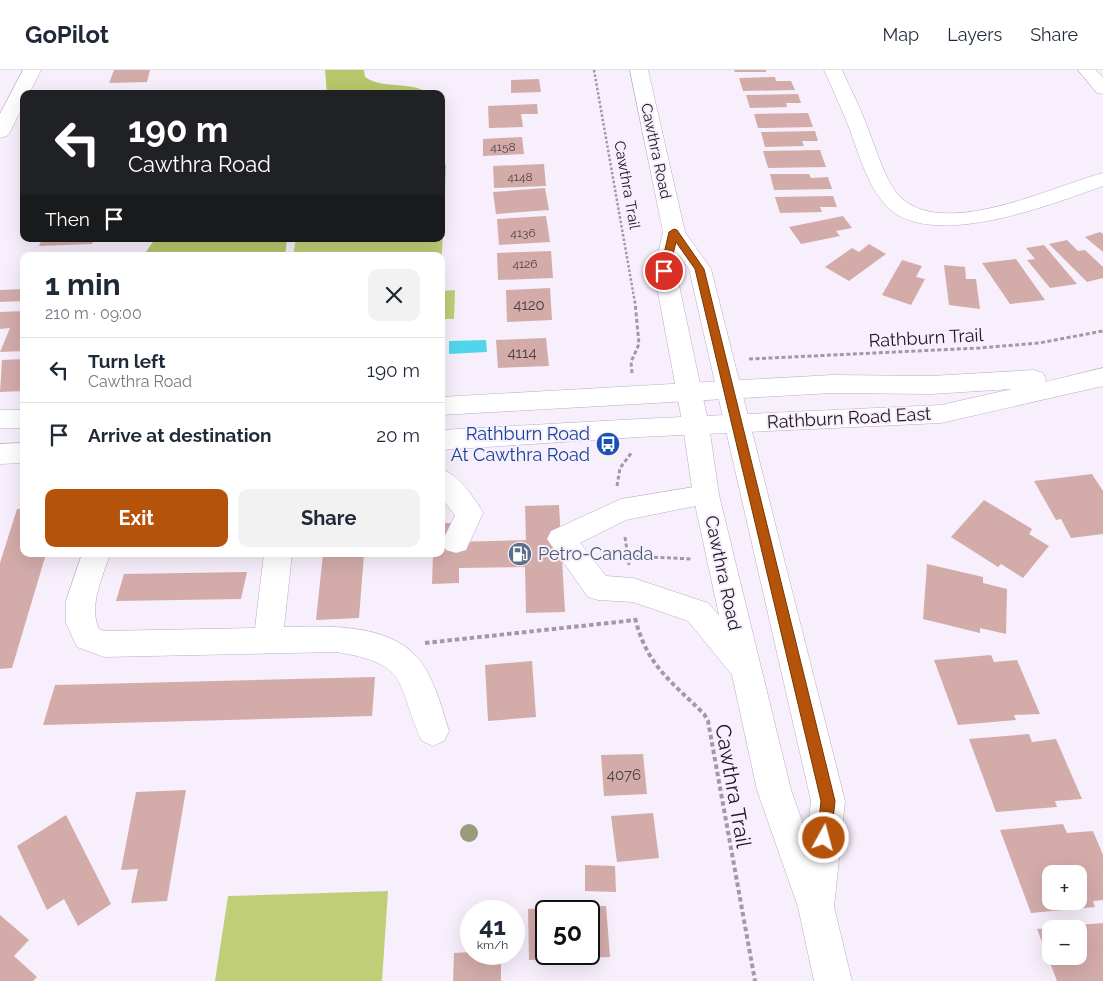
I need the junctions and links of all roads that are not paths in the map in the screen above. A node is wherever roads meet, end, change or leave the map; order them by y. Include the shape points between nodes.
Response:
1 (32, 70) edge
2 (639, 70) edge
3 (833, 70) edge
4 (22, 90) edge
5 (20, 93) edge
6 (0, 132) edge
7 (1103, 179) edge
8 (674, 232) junction
9 (1103, 376) edge
10 (730, 390) junction
11 (688, 393) junction
12 (445, 406) edge
13 (20, 419) edge
14 (0, 420) edge
15 (738, 424) junction
16 (696, 426) junction
17 (445, 440) edge
18 (20, 453) edge
19 (0, 454) edge
20 (445, 484) edge
21 (706, 495) junction
22 (456, 542) dead end
23 (95, 557) edge
24 (278, 557) edge
25 (268, 641) junction
26 (744, 666) junction
27 (433, 730) dead end
28 (816, 907) junction
29 (833, 981) edge

1 - 4 street
2 - 8 street, Cawthra Road
3 - 7 street via 877,178 898,208 920,218 936,222 1023,207
5 - 6 street
8 - 10 street, Cawthra Road via 700,269
8 - 11 street, Cawthra Road via 664,271
9 - 10 street, Rathburn Road East via 931,385 832,384
9 - 15 street, Rathburn Road East via 941,414
10 - 11 street, Rathburn Road East
10 - 15 street, Cawthra Road
11 - 12 street, Rathburn Road East
11 - 16 street, Cawthra Road
13 - 14 street
15 - 16 street, Rathburn Road East
15 - 28 street, Cawthra Road via 828,801
16 - 17 street, Rathburn Road East
16 - 21 street, Cawthra Road
18 - 19 street
20 - 22 street via 469,513
21 - 26 street, Cawthra Road
21 - 26 street via 621,510 561,539 598,588 632,590 698,612
23 - 25 street via 81,601 80,623 88,638 104,644
24 - 25 street
25 - 27 street via 336,639 366,643 392,652 406,664 416,680
26 - 28 street, Cawthra Road via 778,805
28 - 29 street, Cawthra Road

